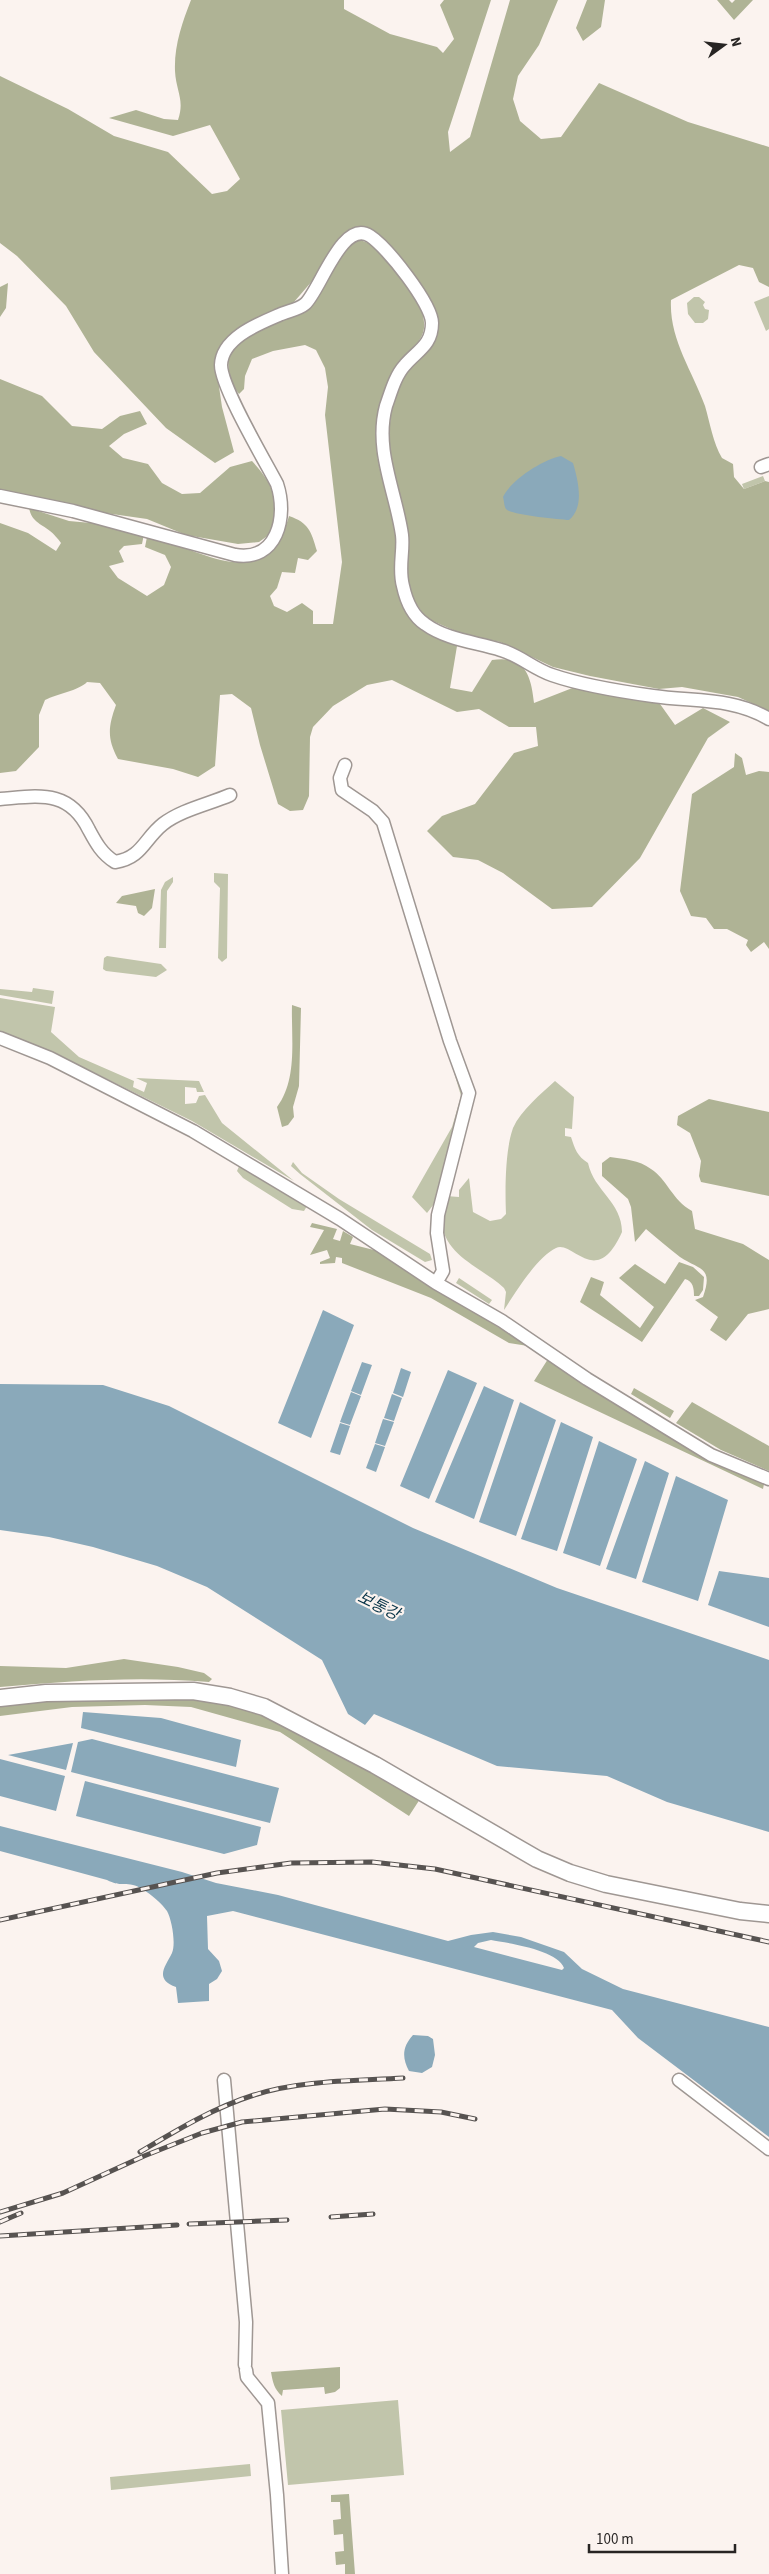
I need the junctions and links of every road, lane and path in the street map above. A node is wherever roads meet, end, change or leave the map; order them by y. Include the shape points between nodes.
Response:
1 (0, 496) edge
2 (769, 718) edge
3 (345, 765) dead end
4 (230, 795) dead end
5 (0, 799) edge
6 (0, 1038) edge
7 (436, 1283) junction
8 (769, 1479) edge
9 (0, 1698) edge
10 (769, 1914) edge
11 (224, 2080) dead end
12 (679, 2080) dead end
13 (769, 2149) edge
14 (282, 2574) edge

1 - 2 street via 73,511 234,555 260,552 274,541 282,498 230,392 221,365 224,354 246,330 304,305 344,242 359,234 368,234 382,246 424,301 432,321 427,345 398,375 385,410 382,435 383,454 402,534 402,582 414,612 425,624 448,636 503,650 552,675 654,696 720,701 755,710
3 - 7 street via 340,778 342,790 373,811 383,822 469,1093 438,1215 437,1233 443,1270
4 - 5 street via 162,824 131,858 115,862 97,846 84,819 70,804 39,796
6 - 7 street via 50,1058 170,1118 340,1219
7 - 8 street via 502,1321 587,1379 712,1455
9 - 10 main road via 46,1693 193,1690 230,1696 264,1707 375,1765 530,1855 570,1873 606,1884
11 - 14 street via 246,2313 247,2377 268,2403
12 - 13 street

